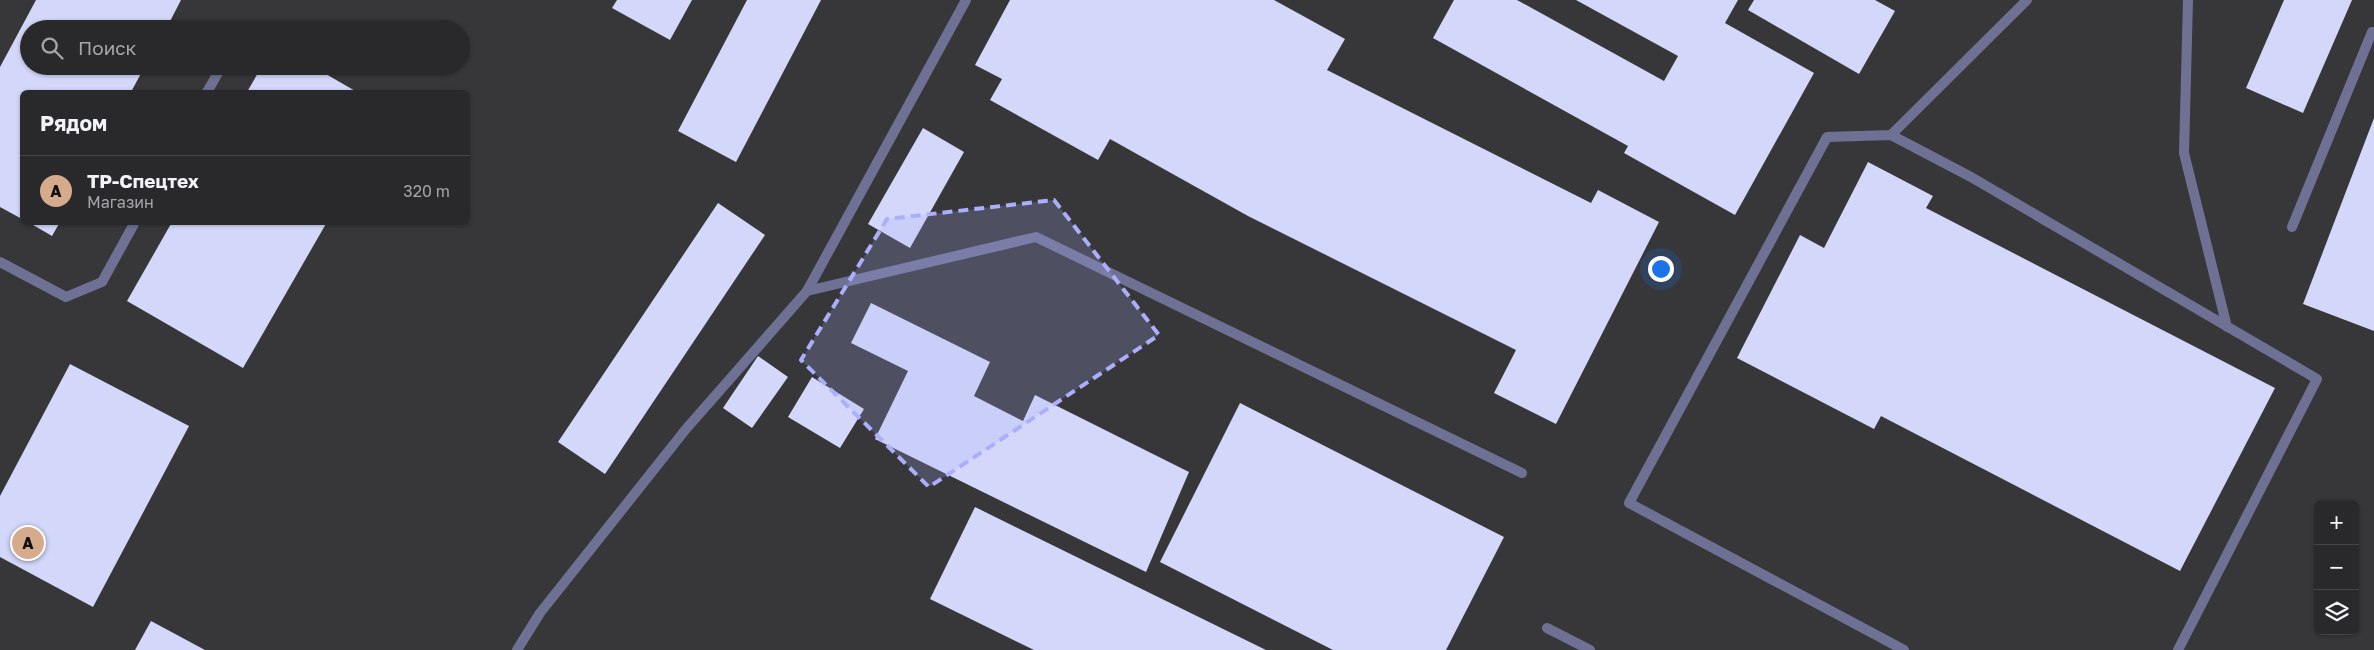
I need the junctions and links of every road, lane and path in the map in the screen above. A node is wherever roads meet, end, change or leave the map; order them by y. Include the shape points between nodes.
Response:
1 (966, 0) edge
2 (2027, 0) edge
3 (2188, 0) edge
4 (2374, 32) edge
5 (217, 75) edge
6 (208, 90) edge
7 (1891, 135) junction
8 (132, 225) edge
9 (2292, 227) dead end
10 (0, 262) edge
11 (807, 291) junction
12 (2227, 327) junction
13 (1522, 473) dead end
14 (1547, 628) dead end
15 (517, 650) edge
16 (1590, 650) edge
17 (1904, 650) edge
18 (2178, 650) edge

1 - 11 lane
2 - 7 lane
3 - 12 lane via 2184,153
4 - 9 lane
5 - 6 lane
7 - 12 lane via 1971,177
7 - 17 lane via 1828,137 1629,503
8 - 10 lane via 102,282 66,297
11 - 13 lane via 1036,237
11 - 15 lane via 686,428 540,613
12 - 18 lane via 2317,379
14 - 16 lane

